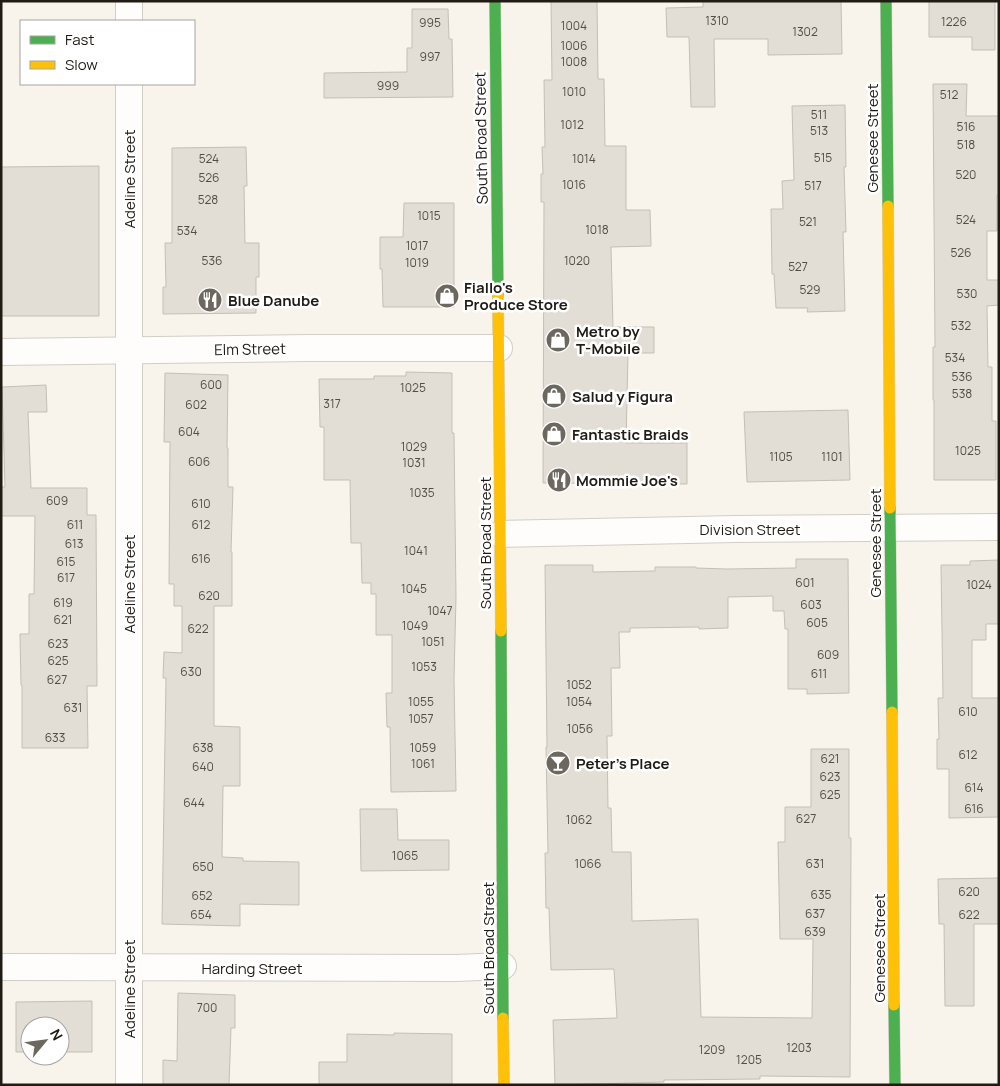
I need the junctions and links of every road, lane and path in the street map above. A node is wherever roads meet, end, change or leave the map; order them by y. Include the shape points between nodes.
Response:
1 (128, 1) edge
2 (495, 1) edge
3 (886, 1) edge
4 (129, 20) edge
5 (129, 85) edge
6 (499, 348) junction
7 (129, 351) junction
8 (1, 352) edge
9 (999, 527) edge
10 (890, 528) junction
11 (501, 534) junction
12 (503, 966) junction
13 (130, 967) junction
14 (1, 968) edge
15 (129, 1085) edge
16 (504, 1085) edge
17 (895, 1085) edge

1 - 4 street
2 - 6 main road, South Broad Street
3 - 10 main road, Genesee Street
5 - 7 street, Adeline Street
6 - 7 street, Elm Street
6 - 11 main road, South Broad Street
7 - 8 street, Elm Street
7 - 13 street, Adeline Street
9 - 10 street, Division Street
10 - 11 street, Division Street
10 - 17 main road, Genesee Street
11 - 12 main road, South Broad Street
12 - 13 street, Harding Street
12 - 16 main road, South Broad Street
13 - 14 street, Harding Street
13 - 15 street, Adeline Street

